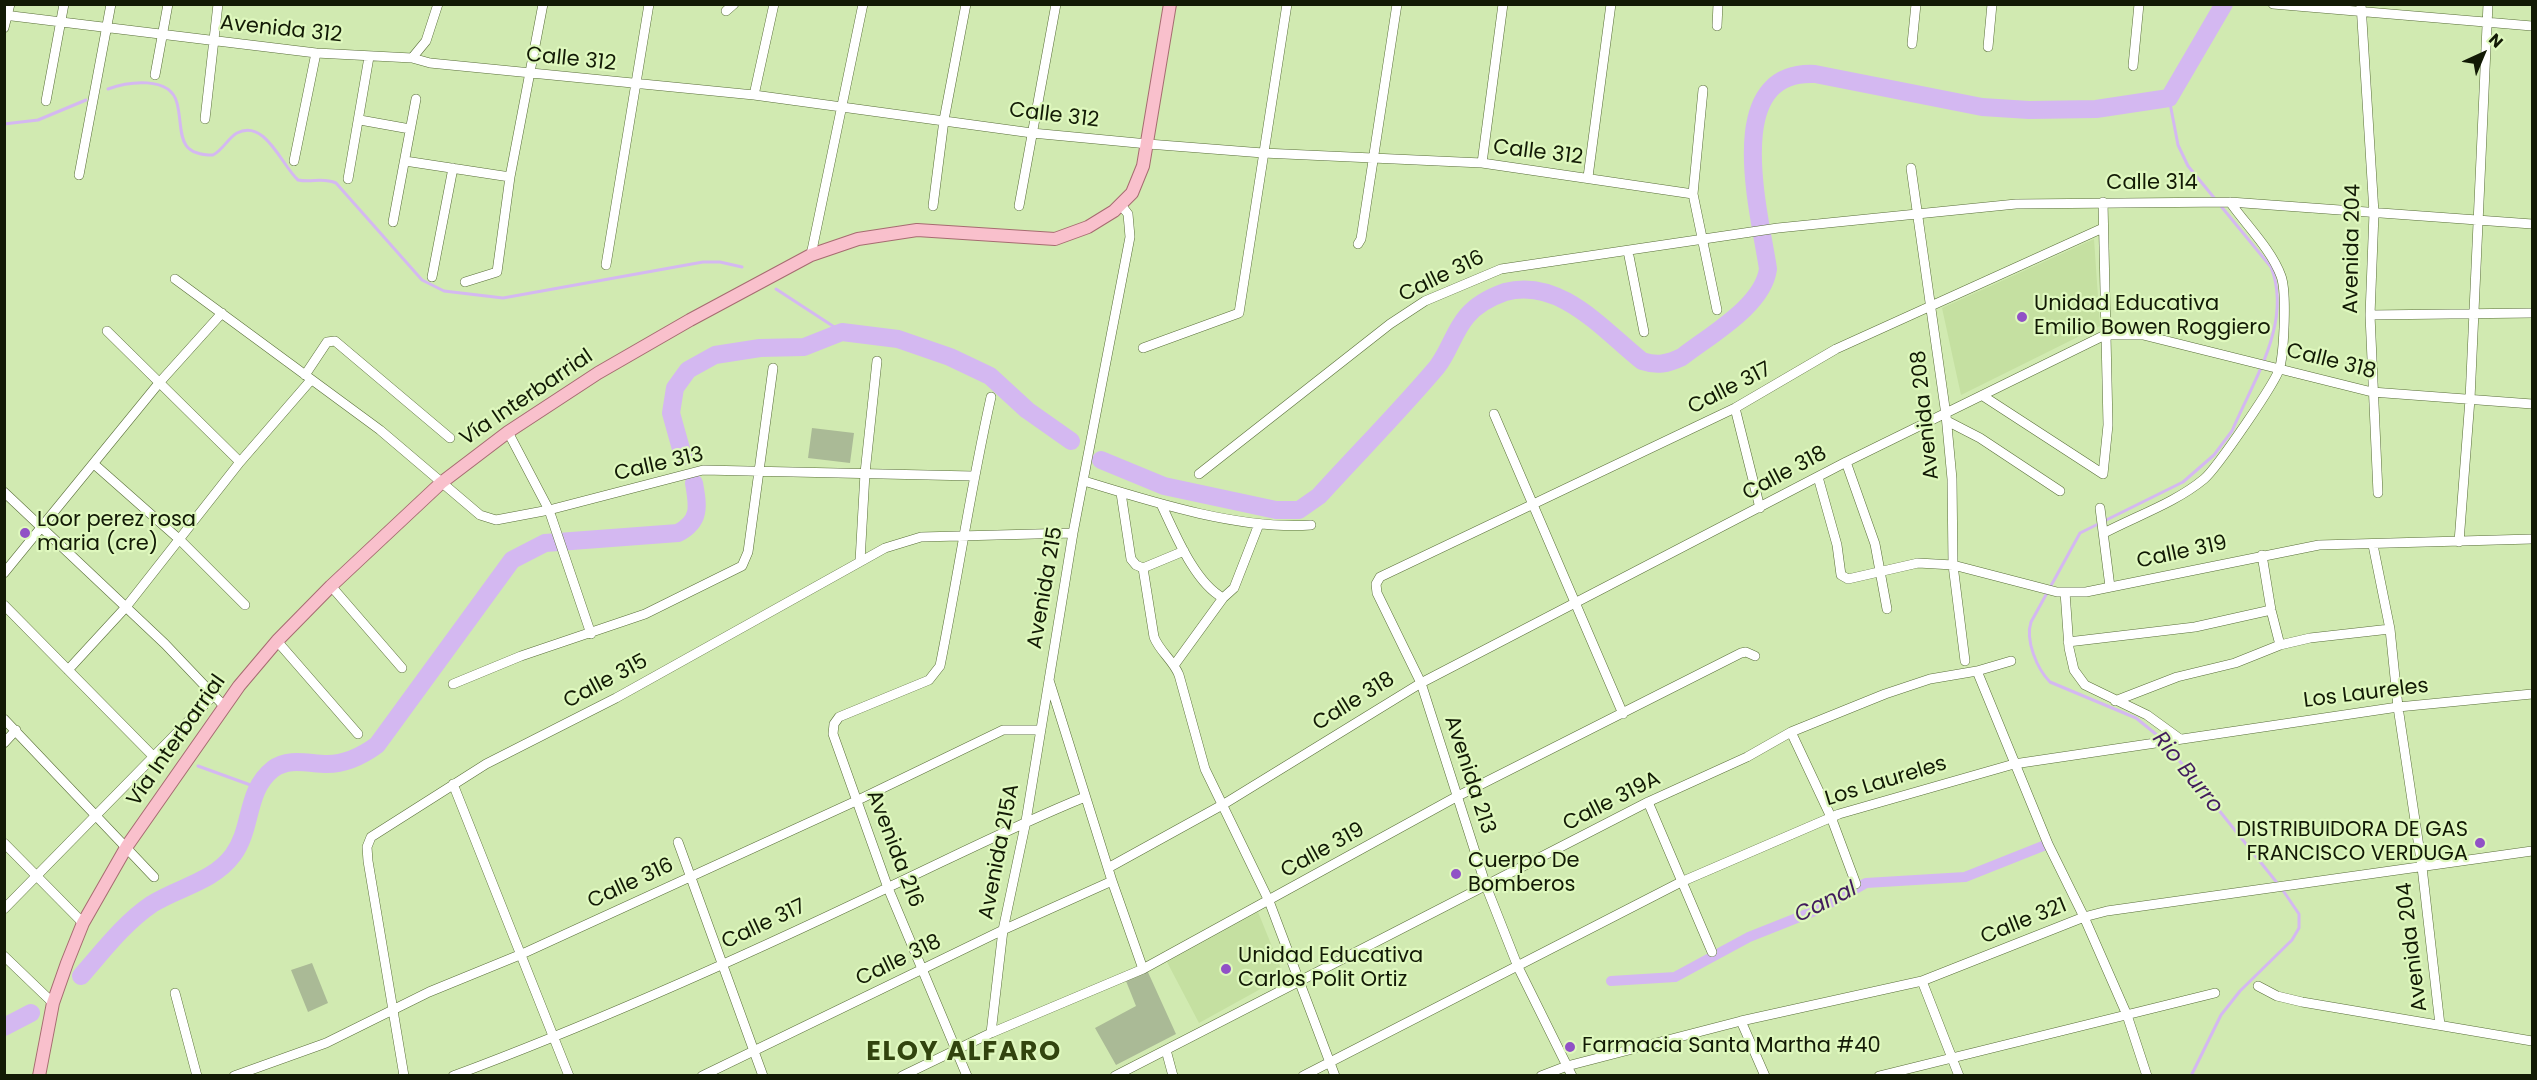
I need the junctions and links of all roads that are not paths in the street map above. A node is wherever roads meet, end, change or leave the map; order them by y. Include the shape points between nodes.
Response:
1 (10, 4) edge
2 (64, 4) edge
3 (111, 4) edge
4 (168, 4) edge
5 (218, 4) edge
6 (438, 4) edge
7 (543, 4) edge
8 (649, 4) edge
9 (774, 4) edge
10 (863, 4) edge
11 (966, 4) edge
12 (1056, 4) edge
13 (1170, 4) edge
14 (1287, 4) edge
15 (1397, 4) edge
16 (1503, 4) edge
17 (1611, 4) edge
18 (1718, 4) edge
19 (1916, 4) edge
20 (1992, 4) edge
21 (2139, 4) edge
22 (2273, 4) edge
23 (2488, 4) edge
24 (2361, 9) edge
25 (6, 15) edge
26 (61, 21) junction
27 (2488, 22) junction
28 (107, 26) junction
29 (1717, 26) dead end
30 (2532, 26) edge
31 (4, 28) edge
32 (163, 33) junction
33 (215, 41) junction
34 (1912, 44) dead end
35 (1988, 47) dead end
36 (316, 53) junction
37 (369, 57) junction
38 (412, 58) junction
39 (2133, 66) dead end
40 (532, 73) junction
41 (155, 75) dead end
42 (636, 85) junction
43 (1703, 90) dead end
44 (754, 95) junction
45 (416, 99) dead end
46 (46, 101) dead end
47 (840, 107) junction
48 (205, 119) dead end
49 (360, 120) junction
50 (944, 120) junction
51 (410, 129) junction
52 (1032, 133) junction
53 (1148, 144) junction
54 (1263, 153) junction
55 (1373, 159) junction
56 (294, 161) dead end
57 (405, 161) junction
58 (1482, 163) junction
59 (453, 168) junction
60 (1911, 168) dead end
61 (79, 175) dead end
62 (510, 177) junction
63 (1588, 177) junction
64 (348, 179) dead end
65 (1693, 194) junction
66 (2103, 202) junction
67 (2230, 202) junction
68 (1121, 205) junction
69 (933, 206) dead end
70 (1019, 206) dead end
71 (1916, 213) junction
72 (2374, 213) junction
73 (2478, 220) junction
74 (393, 222) dead end
75 (2532, 225) edge
76 (2103, 228) junction
77 (1752, 232) joint
78 (1701, 241) junction
79 (1358, 244) dead end
80 (1628, 252) junction
81 (811, 255) junction
82 (606, 265) dead end
83 (432, 277) dead end
84 (175, 279) dead end
85 (465, 282) dead end
86 (1932, 305) junction
87 (1717, 310) dead end
88 (222, 313) junction
89 (2532, 313) edge
90 (2474, 314) junction
91 (2370, 315) junction
92 (107, 331) dead end
93 (1644, 332) dead end
94 (2105, 335) junction
95 (1143, 348) dead end
96 (877, 361) dead end
97 (2276, 367) junction
98 (773, 368) dead end
99 (308, 377) junction
100 (159, 383) junction
101 (2372, 392) junction
102 (1983, 396) junction
103 (991, 397) dead end
104 (2470, 399) junction
105 (2532, 404) edge
106 (1735, 408) junction
107 (1494, 414) dead end
108 (1946, 418) junction
109 (508, 432) junction
110 (450, 438) dead end
111 (240, 462) junction
112 (1846, 462) junction
113 (94, 464) junction
114 (759, 470) junction
115 (865, 473) junction
116 (1199, 474) dead end
117 (973, 476) junction
118 (1818, 477) junction
119 (1084, 481) junction
120 (441, 483) junction
121 (2060, 491) dead end
122 (4, 492) edge
123 (1121, 493) junction
124 (2378, 493) dead end
125 (1532, 503) junction
126 (1161, 504) junction
127 (1760, 508) junction
128 (2100, 508) dead end
129 (549, 510) junction
130 (1259, 524) junction
131 (1311, 525) dead end
132 (42, 528) junction
133 (2103, 530) junction
134 (1073, 533) junction
135 (966, 535) junction
136 (2532, 539) edge
137 (180, 540) junction
138 (2458, 542) junction
139 (2373, 544) junction
140 (1184, 551) junction
141 (2262, 555) junction
142 (860, 561) junction
143 (1953, 565) junction
144 (1143, 568) junction
145 (1880, 571) junction
146 (4, 573) edge
147 (1376, 584) joint
148 (331, 586) junction
149 (2110, 587) junction
150 (2061, 592) junction
151 (1223, 598) junction
152 (1575, 601) junction
153 (245, 604) dead end
154 (4, 605) edge
155 (126, 607) junction
156 (1887, 609) dead end
157 (2271, 610) junction
158 (2390, 629) junction
159 (591, 634) junction
160 (277, 641) junction
161 (2068, 642) junction
162 (2280, 645) junction
163 (1755, 656) dead end
164 (1965, 661) dead end
165 (2011, 661) dead end
166 (1174, 664) junction
167 (402, 668) dead end
168 (69, 670) junction
169 (1977, 671) junction
170 (1048, 678) junction
171 (1421, 683) junction
172 (453, 684) dead end
173 (2532, 694) edge
174 (213, 696) junction
175 (2115, 700) junction
176 (224, 706) junction
177 (2398, 707) junction
178 (1623, 714) junction
179 (4, 719) edge
180 (16, 730) junction
181 (1041, 730) junction
182 (1791, 732) junction
183 (358, 734) dead end
184 (2176, 739) junction
185 (4, 743) edge
186 (153, 756) junction
187 (2014, 764) junction
188 (453, 784) junction
189 (1085, 797) junction
190 (1456, 797) junction
191 (856, 801) junction
192 (1648, 802) junction
193 (1224, 804) junction
194 (96, 814) junction
195 (1831, 817) junction
196 (1026, 821) junction
197 (678, 842) dead end
198 (4, 843) edge
199 (127, 846) junction
200 (2532, 851) edge
201 (2422, 867) junction
202 (1108, 868) junction
203 (37, 876) junction
204 (154, 877) dead end
205 (691, 877) junction
206 (1112, 881) junction
207 (1682, 882) junction
208 (1856, 884) dead end
209 (1486, 886) junction
210 (888, 888) junction
211 (1269, 901) junction
212 (4, 909) edge
213 (2084, 917) junction
214 (83, 923) junction
215 (1003, 930) junction
216 (1712, 952) dead end
217 (522, 954) junction
218 (4, 956) edge
219 (723, 964) junction
220 (1518, 967) junction
221 (1143, 969) junction
222 (922, 970) junction
223 (1922, 981) junction
224 (1301, 982) junction
225 (2258, 986) dead end
226 (175, 993) dead end
227 (2215, 993) dead end
228 (53, 1003) junction
229 (391, 1011) junction
230 (2127, 1015) junction
231 (1741, 1021) junction
232 (2440, 1025) junction
233 (991, 1033) junction
234 (555, 1038) junction
235 (2532, 1041) edge
236 (956, 1049) junction
237 (1166, 1050) junction
238 (754, 1052) junction
239 (1952, 1057) junction
240 (1330, 1063) junction
241 (1568, 1066) junction
242 (39, 1076) edge
243 (196, 1076) edge
244 (234, 1076) edge
245 (404, 1076) edge
246 (453, 1076) edge
247 (569, 1076) edge
248 (702, 1076) edge
249 (763, 1076) edge
250 (902, 1076) edge
251 (967, 1076) edge
252 (1114, 1076) edge
253 (1173, 1076) edge
254 (1303, 1076) edge
255 (1335, 1076) edge
256 (1541, 1076) edge
257 (1572, 1076) edge
258 (1765, 1076) edge
259 (1879, 1076) edge
260 (1959, 1076) edge
261 (2147, 1076) edge

1 - 25 street
2 - 26 street
3 - 28 street
4 - 32 street
5 - 33 street
6 - 38 street via 426,42
7 - 40 street
8 - 42 street
9 - 44 street
10 - 47 street
11 - 50 street
12 - 52 street
13 - 53 main road, Vía Interbarrial
14 - 54 street
15 - 55 street
16 - 58 street
17 - 63 street
18 - 29 street
19 - 34 street
20 - 35 street
21 - 39 street
22 - 24 street
23 - 27 street
24 - 27 street
24 - 72 street, Avenida 204
25 - 26 street, Avenida 312
25 - 31 street
26 - 28 street, Avenida 312
26 - 46 street
27 - 30 street
27 - 73 street
28 - 32 street, Avenida 312
28 - 61 street
32 - 33 street, Avenida 312
32 - 41 street
33 - 36 street, Avenida 312
33 - 48 street
36 - 37 street, Avenida 312
36 - 56 street
37 - 38 street, Avenida 312
37 - 49 street
38 - 40 street, Calle 312
40 - 42 street, Calle 312
40 - 62 street
42 - 44 street, Calle 312
42 - 82 street
43 - 65 street
44 - 47 street, Calle 312
45 - 51 street
47 - 50 street, Calle 312
47 - 81 street
49 - 51 street
49 - 64 street
50 - 52 street, Calle 312
50 - 69 street
51 - 57 street
52 - 53 street, Calle 312
52 - 70 street
53 - 54 street, Calle 312
53 - 68 main road, Vía Interbarrial via 1139,182
54 - 55 street, Calle 312
54 - 95 street via 1239,313
55 - 58 street, Calle 312
55 - 79 street
57 - 59 street
57 - 74 street
58 - 63 street, Calle 312
59 - 62 street
59 - 83 street
60 - 71 street, Avenida 208
62 - 85 street via 497,272
63 - 65 street, Calle 312
65 - 78 street
66 - 67 street, Calle 314
66 - 71 street, Calle 314 via 2016,204
66 - 76 street
67 - 72 street, Calle 314
67 - 97 street via 2282,278 2284,294
68 - 81 main road, Vía Interbarrial via 1088,227 1055,239 917,230 858,239
68 - 119 street, Avenida 215 via 1128,214 1130,237
71 - 77 street, Calle 314
71 - 86 street, Avenida 208
72 - 73 street, Calle 314
72 - 91 street, Avenida 204
73 - 75 street, Calle 314
73 - 90 street
76 - 86 street, Calle 317
76 - 94 street
77 - 78 street, Calle 316
78 - 80 street, Calle 316
78 - 87 street
80 - 93 street
80 - 116 street, Calle 316 via 1501,269 1425,302 1390,324
81 - 109 main road, Vía Interbarrial via 659,338
84 - 88 street, Calle 313
86 - 106 street, Calle 317 via 1836,349
86 - 108 street, Avenida 208
88 - 99 street, Calle 313
88 - 100 street
89 - 90 street
90 - 91 street
90 - 104 street
91 - 101 street, Avenida 204
92 - 100 street
94 - 97 street, Calle 318 via 2143,335
94 - 102 street, Calle 318
94 - 102 street via 2108,425 2103,474
96 - 115 street
97 - 101 street, Calle 318
97 - 133 street via 2222,460 2205,478 2183,494
98 - 114 street
99 - 110 street via 327,342 335,341
99 - 111 street
99 - 120 street, Calle 313 via 380,430
100 - 111 street
100 - 113 street
101 - 104 street, Calle 318
101 - 124 street, Avenida 204
102 - 108 street, Calle 318
103 - 117 street
104 - 105 street, Calle 318
104 - 138 street
106 - 125 street, Calle 317
106 - 127 street
107 - 125 street
108 - 112 street, Calle 318
108 - 121 street
108 - 143 street, Avenida 208 via 1952,479
109 - 120 main road, Vía Interbarrial
109 - 129 street
111 - 137 street
112 - 118 street, Calle 318
112 - 145 street via 1875,544
113 - 132 street
113 - 137 street
114 - 115 street, Calle 313
114 - 129 street, Calle 313 via 703,470
114 - 159 street via 748,552 742,566 645,614
115 - 117 street, Calle 313
115 - 142 street
117 - 135 street
118 - 127 street, Calle 318
118 - 145 street, Calle 319 via 1844,578
119 - 123 street
119 - 134 street, Avenida 215
120 - 129 street, Calle 313 via 488,519
120 - 148 main road, Vía Interbarrial
122 - 132 street
123 - 126 street
123 - 144 street via 1131,559
125 - 147 street, Calle 317 via 1380,577
125 - 152 street
126 - 130 street
126 - 140 street
127 - 152 street, Calle 318
128 - 133 street
129 - 159 street
130 - 131 street
130 - 151 street via 1234,588
132 - 146 street
132 - 155 street
133 - 149 street
134 - 135 street, Calle 315
134 - 170 street, Avenida 215
135 - 142 street, Calle 315 via 910,539
135 - 191 street, Avenida 216 via 940,666 929,680 839,717 834,724 833,734
136 - 138 street, Calle 319
137 - 153 street
137 - 155 street
138 - 139 street, Calle 319
139 - 141 street, Calle 319 via 2319,545
139 - 158 street, Avenida 204
140 - 144 street
140 - 151 street via 1214,593
141 - 149 street, Calle 319
141 - 157 street
142 - 188 street, Calle 315
143 - 145 street, Calle 319 via 1918,563
143 - 150 street, Calle 319
143 - 164 street, Avenida 208
144 - 166 street via 1154,637 1158,648
145 - 156 street
147 - 171 street, Avenida 213
148 - 160 main road, Vía Interbarrial
148 - 167 street
149 - 150 street, Calle 319
150 - 161 street
151 - 166 street
152 - 171 street, Calle 318
152 - 178 street
154 - 168 street
155 - 168 street
155 - 174 street
157 - 161 street via 2195,627
157 - 162 street
158 - 162 street
158 - 177 street, Avenida 204
159 - 172 street via 521,656
160 - 176 main road, Vía Interbarrial
160 - 183 street
161 - 175 street via 2074,670 2085,685
162 - 175 street
163 - 178 street, Calle 319 via 1741,653
165 - 169 street, Calle 319A
166 - 193 street via 1205,769
168 - 186 street
169 - 182 street, Calle 319A via 1930,679 1884,693
169 - 187 street
170 - 181 street, Avenida 215A
170 - 189 street, Avenida 215
171 - 190 street, Avenida 213
171 - 193 street, Calle 318
173 - 177 street, Los Laureles
174 - 176 street
174 - 186 street
175 - 184 street via 2147,715
176 - 199 main road, Vía Interbarrial
177 - 184 street, Los Laureles
177 - 201 street, Avenida 204
178 - 190 street, Calle 319
179 - 180 street
180 - 185 street
180 - 194 street
181 - 191 street, Calle 316 via 1003,730
181 - 196 street, Avenida 215A
182 - 192 street, Calle 319A via 1747,757
182 - 195 street
184 - 187 street, Los Laureles
186 - 194 street
187 - 195 street, Los Laureles
187 - 213 street
188 - 217 street
188 - 229 street, Calle 315 via 371,837 367,847
189 - 196 street, Calle 317
189 - 202 street, Avenida 215
190 - 209 street, Avenida 213
190 - 211 street, Calle 319
191 - 205 street, Calle 316
191 - 210 street, Avenida 216
192 - 207 street
192 - 209 street, Calle 319A
193 - 202 street, Calle 318
193 - 211 street
194 - 199 street
194 - 203 street
195 - 207 street, Los Laureles
195 - 208 street
196 - 210 street, Calle 317
196 - 215 street, Avenida 215A
197 - 205 street
198 - 203 street
199 - 204 street
199 - 214 main road, Vía Interbarrial
200 - 201 street, Calle 321
201 - 213 street, Calle 321 via 2135,906
201 - 232 street, Avenida 204
202 - 206 street, Avenida 215
203 - 212 street
203 - 214 street
205 - 217 street, Calle 316
205 - 219 street
206 - 215 street, Calle 318
206 - 221 street, Avenida 215
207 - 216 street
207 - 220 street, Los Laureles
209 - 220 street, Avenida 213
209 - 224 street, Calle 319A
210 - 219 street, Calle 317
210 - 222 street, Avenida 216
211 - 221 street, Calle 319
211 - 224 street
213 - 223 street, Calle 321
213 - 230 street
214 - 228 main road, Vía Interbarrial
215 - 222 street, Calle 318
215 - 233 street, Avenida 215A
217 - 229 street, Calle 316
217 - 234 street
218 - 228 street
219 - 234 street, Calle 317
219 - 238 street
220 - 240 street, Los Laureles
220 - 241 street, Avenida 213
221 - 233 street, Calle 319
222 - 236 street, Avenida 216
222 - 238 street, Calle 318
223 - 231 street, Calle 321
223 - 239 street
224 - 237 street, Calle 319A
224 - 240 street
225 - 232 street via 2302,1002
226 - 243 street
227 - 230 street
228 - 242 main road, Vía Interbarrial
229 - 244 street, Calle 316 via 326,1043
229 - 245 street
230 - 239 street
230 - 261 street
231 - 241 street, Calle 321
231 - 258 street
232 - 235 street
233 - 236 street, Calle 319
234 - 246 street, Calle 317
234 - 247 street
236 - 250 street, Calle 319
236 - 251 street, Avenida 216
237 - 252 street, Calle 319A
237 - 253 street
238 - 248 street, Calle 318
238 - 249 street
239 - 259 street
239 - 260 street
240 - 254 street, Los Laureles
240 - 255 street
241 - 256 street, Calle 321
241 - 257 street, Avenida 213

